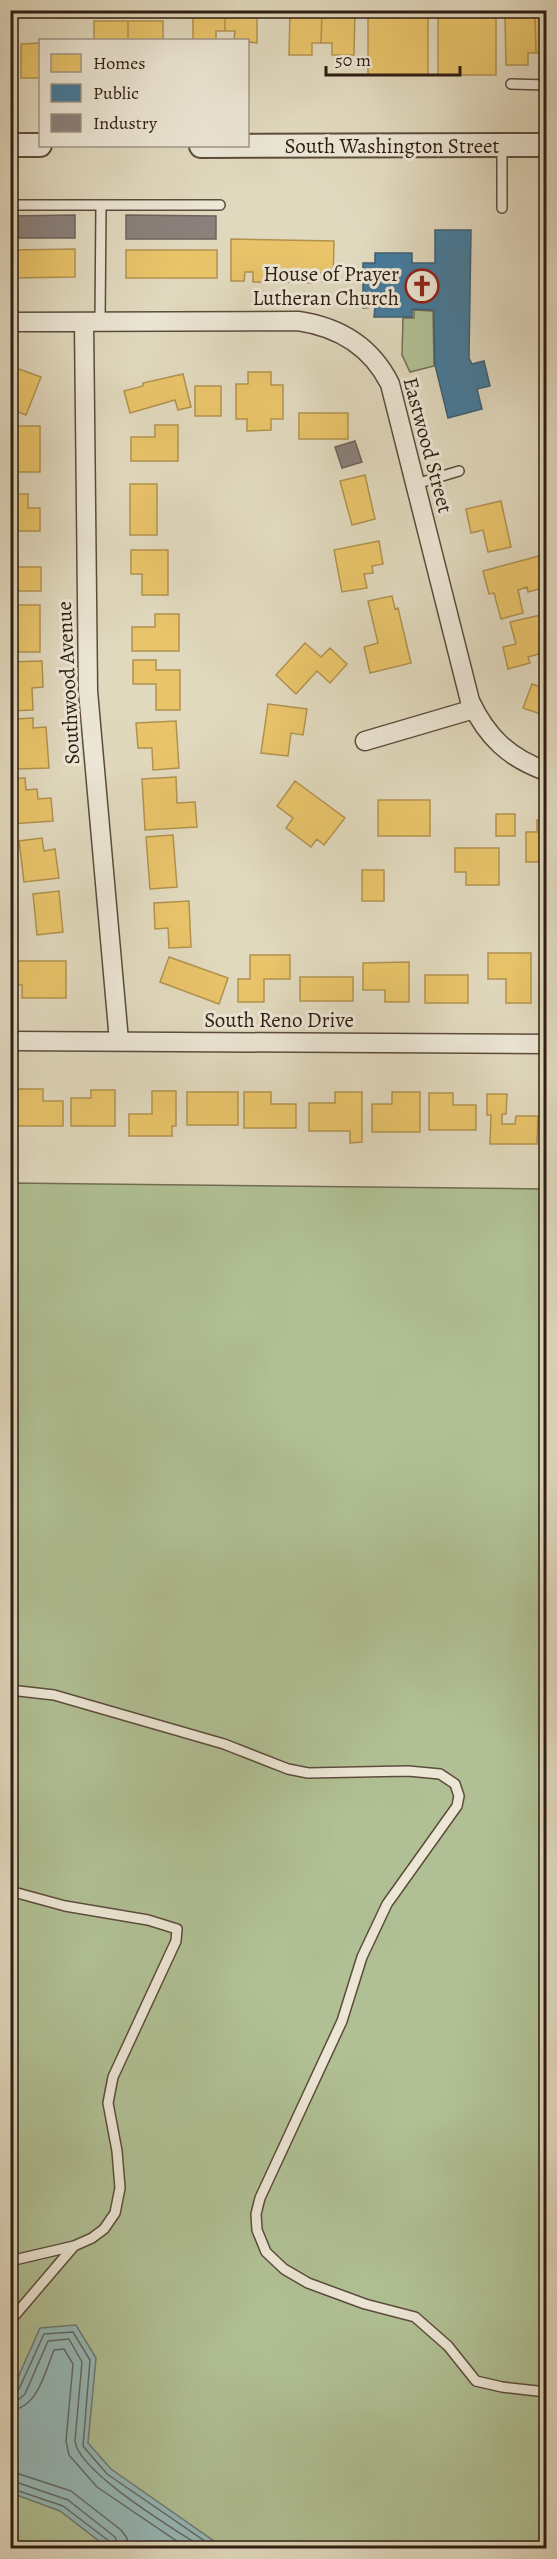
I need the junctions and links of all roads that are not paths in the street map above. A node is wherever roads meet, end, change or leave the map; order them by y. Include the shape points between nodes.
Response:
1 (511, 84) dead end
2 (546, 85) edge
3 (10, 145) edge
4 (39, 145) edge
5 (546, 145) edge
6 (249, 146) edge
7 (502, 146) junction
8 (10, 204) edge
9 (101, 205) junction
10 (220, 205) dead end
11 (502, 208) dead end
12 (10, 322) edge
13 (92, 322) junction
14 (459, 471) dead end
15 (416, 484) junction
16 (474, 709) junction
17 (365, 741) dead end
18 (546, 771) edge
19 (10, 1041) edge
20 (118, 1041) junction
21 (546, 1044) edge
22 (10, 1690) edge
23 (10, 1890) edge
24 (74, 2246) junction
25 (10, 2261) edge
26 (10, 2321) edge
27 (546, 2392) edge

1 - 2 lane
3 - 4 street
5 - 7 street, South Washington Street
6 - 7 street, South Washington Street
7 - 11 lane
8 - 9 lane
9 - 10 lane
9 - 13 lane
12 - 13 street, Eastwood Street
13 - 15 street, Eastwood Street via 298,321 339,331 357,342 386,375
13 - 20 street, Southwood Avenue via 88,691
14 - 15 lane
15 - 16 street, Eastwood Street
16 - 17 street
16 - 18 street, Eastwood Street via 493,739 509,753
19 - 20 street, South Reno Drive
20 - 21 street, South Reno Drive
22 - 27 lane via 54,1695 224,1744 288,1769 308,1773 440,1773 454,1784 459,1796 457,1806 387,1904 362,1957 342,2021 260,2198 257,2230 267,2252 284,2269 308,2283 415,2317 448,2346 476,2381
23 - 24 lane via 65,1906 177,1929 176,1941 113,2077 108,2103 120,2188 115,2213 104,2229
24 - 25 lane
24 - 26 lane

